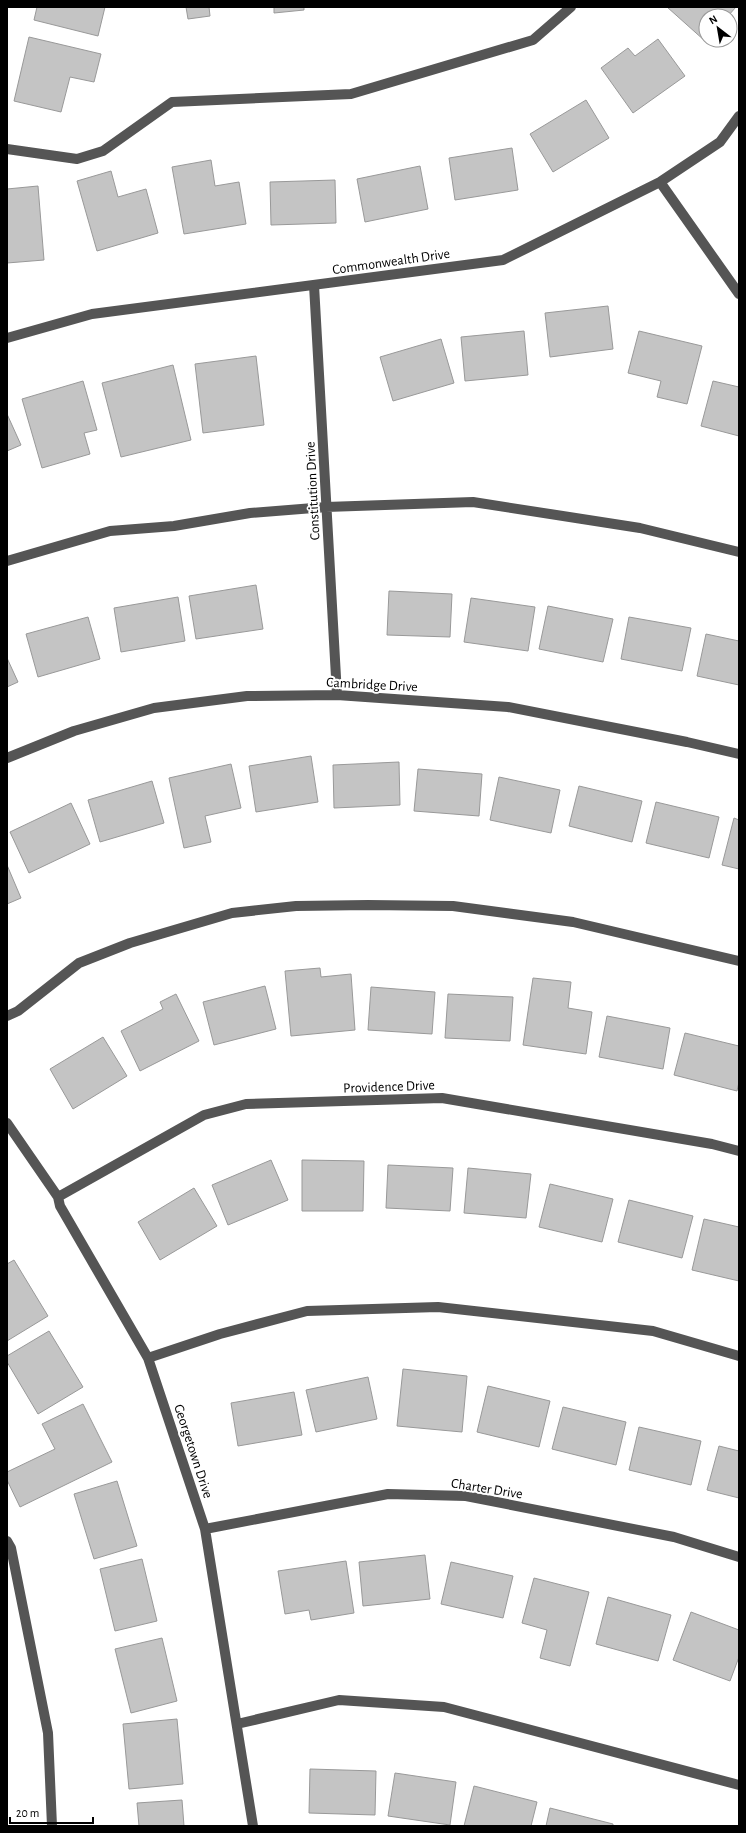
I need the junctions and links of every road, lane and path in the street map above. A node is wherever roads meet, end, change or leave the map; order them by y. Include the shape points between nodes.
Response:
1 (571, 7) edge
2 (739, 116) edge
3 (7, 149) edge
4 (660, 182) junction
5 (314, 285) junction
6 (739, 294) edge
7 (7, 338) edge
8 (326, 507) junction
9 (739, 552) edge
10 (7, 561) edge
11 (337, 695) junction
12 (739, 754) edge
13 (7, 758) edge
14 (739, 961) edge
15 (7, 1016) edge
16 (7, 1123) edge
17 (739, 1151) edge
18 (58, 1197) junction
19 (739, 1356) edge
20 (148, 1358) junction
21 (205, 1530) junction
22 (7, 1541) edge
23 (739, 1557) edge
24 (237, 1724) junction
25 (739, 1785) edge
26 (52, 1826) edge
27 (253, 1826) edge

1 - 3 street via 533,40 351,94 172,102 103,151 77,159
2 - 4 street, Commonwealth Drive via 720,142
4 - 5 street, Commonwealth Drive via 503,260
4 - 6 street
5 - 7 street, Commonwealth Drive via 92,314
5 - 8 street, Constitution Drive
8 - 9 street via 472,502 640,528
8 - 10 street via 250,514 174,526 110,531
8 - 11 street, Constitution Drive
11 - 12 street, Cambridge Drive via 508,707
11 - 13 street, Cambridge Drive via 246,696 154,708 74,731
14 - 15 street via 573,922 453,906 296,906 232,913 130,944 79,964 18,1011
16 - 18 street, Georgetown Drive
17 - 18 street, Providence Drive via 712,1144 442,1098 246,1104 204,1116
18 - 20 street, Georgetown Drive via 60,1206
19 - 20 street via 654,1331 438,1307 306,1311 220,1334
20 - 21 street, Georgetown Drive
21 - 23 street, Charter Drive via 388,1494 466,1496 674,1538
21 - 24 street, Georgetown Drive
22 - 26 street via 11,1548 48,1733
24 - 25 street via 339,1700 444,1707
24 - 27 street, Georgetown Drive

